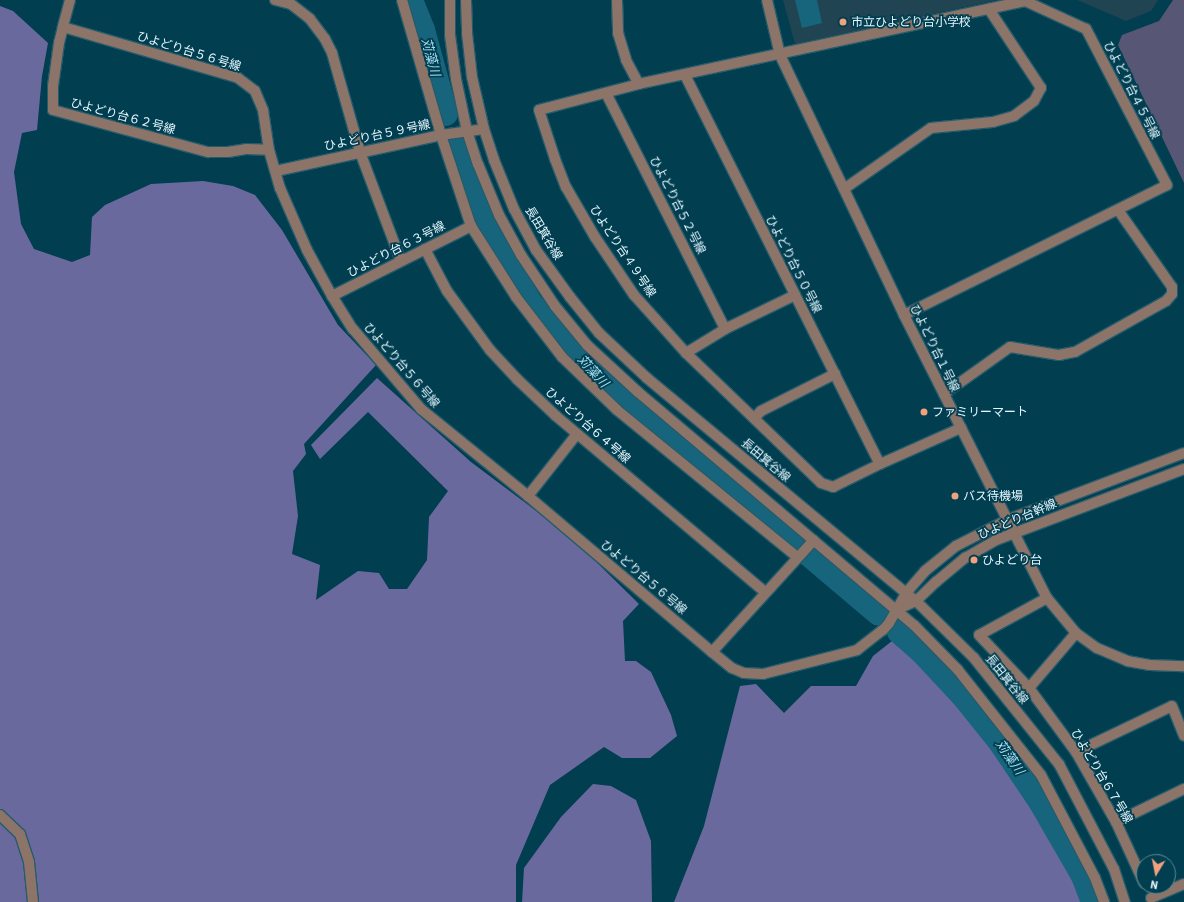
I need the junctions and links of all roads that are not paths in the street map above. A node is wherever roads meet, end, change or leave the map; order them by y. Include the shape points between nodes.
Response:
1 (70, 0) edge
2 (275, 0) edge
3 (402, 0) edge
4 (450, 0) edge
5 (466, 0) edge
6 (617, 0) edge
7 (767, 0) edge
8 (291, 2) edge
9 (989, 9) junction
10 (63, 27) junction
11 (780, 54) junction
12 (685, 76) junction
13 (639, 84) junction
14 (606, 93) junction
15 (484, 129) junction
16 (468, 131) junction
17 (441, 135) junction
18 (269, 150) junction
19 (360, 152) junction
20 (276, 171) junction
21 (844, 189) junction
22 (1118, 210) junction
23 (471, 226) junction
24 (425, 249) junction
25 (401, 261) junction
26 (795, 295) junction
27 (332, 296) junction
28 (904, 314) junction
29 (725, 329) junction
30 (686, 353) junction
31 (835, 374) junction
32 (944, 394) junction
33 (754, 418) junction
34 (961, 428) junction
35 (577, 434) junction
36 (1184, 453) edge
37 (880, 464) junction
38 (1184, 469) edge
39 (528, 496) junction
40 (1007, 520) junction
41 (1014, 533) junction
42 (814, 540) junction
43 (797, 557) junction
44 (765, 592) junction
45 (906, 593) junction
46 (1047, 598) junction
47 (916, 601) junction
48 (896, 610) junction
49 (1076, 633) junction
50 (712, 652) junction
51 (1184, 666) edge
52 (1029, 688) junction
53 (1184, 736) edge
54 (1076, 752) junction
55 (1184, 789) edge
56 (0, 815) edge
57 (1116, 822) junction
58 (1136, 865) edge
59 (1184, 884) edge
60 (1151, 900) edge
61 (33, 902) edge
62 (1104, 902) edge
63 (1125, 902) edge

1 - 10 street
2 - 8 street
3 - 17 street
4 - 16 street via 450,34 456,79
5 - 15 street, 長田箕谷線 via 472,76
6 - 13 street via 618,33 626,60
7 - 11 street, ひよどり台１号線
8 - 19 street via 310,19 332,53
9 - 11 street, ひよどり台４５号線
9 - 21 street via 1041,88 1034,101 1014,116 993,122 931,128
9 - 22 street, ひよどり台４５号線 via 1025,1 1086,29 1167,185
10 - 18 street, ひよどり台５６号線 via 238,78 255,91 263,110
10 - 18 street, ひよどり台６２号線 via 58,43 53,110 208,152
11 - 12 street, ひよどり台４９号線
11 - 21 street, ひよどり台１号線
12 - 13 street, ひよどり台４９号線
12 - 26 street, ひよどり台５０号線
13 - 14 street, ひよどり台４９号線
14 - 29 street, ひよどり台５２号線
14 - 30 street, ひよどり台４９号線 via 539,110 566,187 595,237 634,296
15 - 16 street, ひよどり台５９号線
15 - 45 street, 長田箕谷線 via 514,209 536,250 598,333 647,378
16 - 17 street, ひよどり台５９号線
16 - 42 street via 478,164 499,215 521,256 555,306 588,345 638,392
17 - 19 street, ひよどり台５９号線
17 - 23 street
18 - 20 street, ひよどり台５６号線
19 - 20 street, ひよどり台５９号線
19 - 25 street
20 - 27 street, ひよどり台５６号線 via 280,188 307,250
21 - 28 street, ひよどり台１号線
22 - 28 street, ひよどり台４５号線
22 - 32 street via 1172,287 1172,294 1166,301 1075,352 1059,355 1010,347
23 - 24 street, ひよどり台６３号線
23 - 43 street via 516,297 562,358 617,410
24 - 25 street, ひよどり台６３号線
24 - 35 street, ひよどり台６４号線 via 447,291 490,350
25 - 27 street, ひよどり台６３号線
26 - 29 street
26 - 31 street, ひよどり台５０号線
27 - 39 street, ひよどり台５６号線 via 353,329 421,409
28 - 32 street, ひよどり台１号線
29 - 30 street
30 - 33 street, ひよどり台４９号線
31 - 33 street via 761,411
31 - 37 street, ひよどり台５０号線
32 - 34 street, ひよどり台１号線
33 - 37 street, ひよどり台４９号線 via 821,483 833,487
34 - 37 street, ひよどり台４９号線
34 - 40 street, ひよどり台１号線
35 - 39 street
35 - 44 street, ひよどり台６４号線
36 - 40 street, ひよどり台幹線
38 - 41 street, ひよどり台幹線
39 - 50 street, ひよどり台５６号線
40 - 41 street, ひよどり台１号線
40 - 45 street, ひよどり台幹線 via 956,546 925,571
41 - 46 street, ひよどり台１号線
41 - 47 street, ひよどり台幹線 via 965,558
42 - 43 street
42 - 48 street
43 - 44 street
44 - 50 street
45 - 47 street, 長田箕谷線
45 - 48 street, ひよどり台幹線
46 - 49 street, ひよどり台１号線
46 - 52 street, ひよどり台６７号線 via 979,635
47 - 48 street, ひよどり台幹線
47 - 63 street, 長田箕谷線 via 974,658 1058,764 1114,869
48 - 50 street, ひよどり台５６号線 via 883,630 856,650 763,674 744,673 732,668
48 - 62 street via 958,670 1041,776 1095,878
49 - 51 street, ひよどり台１号線 via 1097,648 1127,661
49 - 52 street
52 - 54 street, ひよどり台６７号線
53 - 54 street via 1172,706
54 - 57 street, ひよどり台６７号線
55 - 57 street
56 - 61 street via 20,834 29,862
57 - 58 street, ひよどり台６７号線
59 - 60 street

